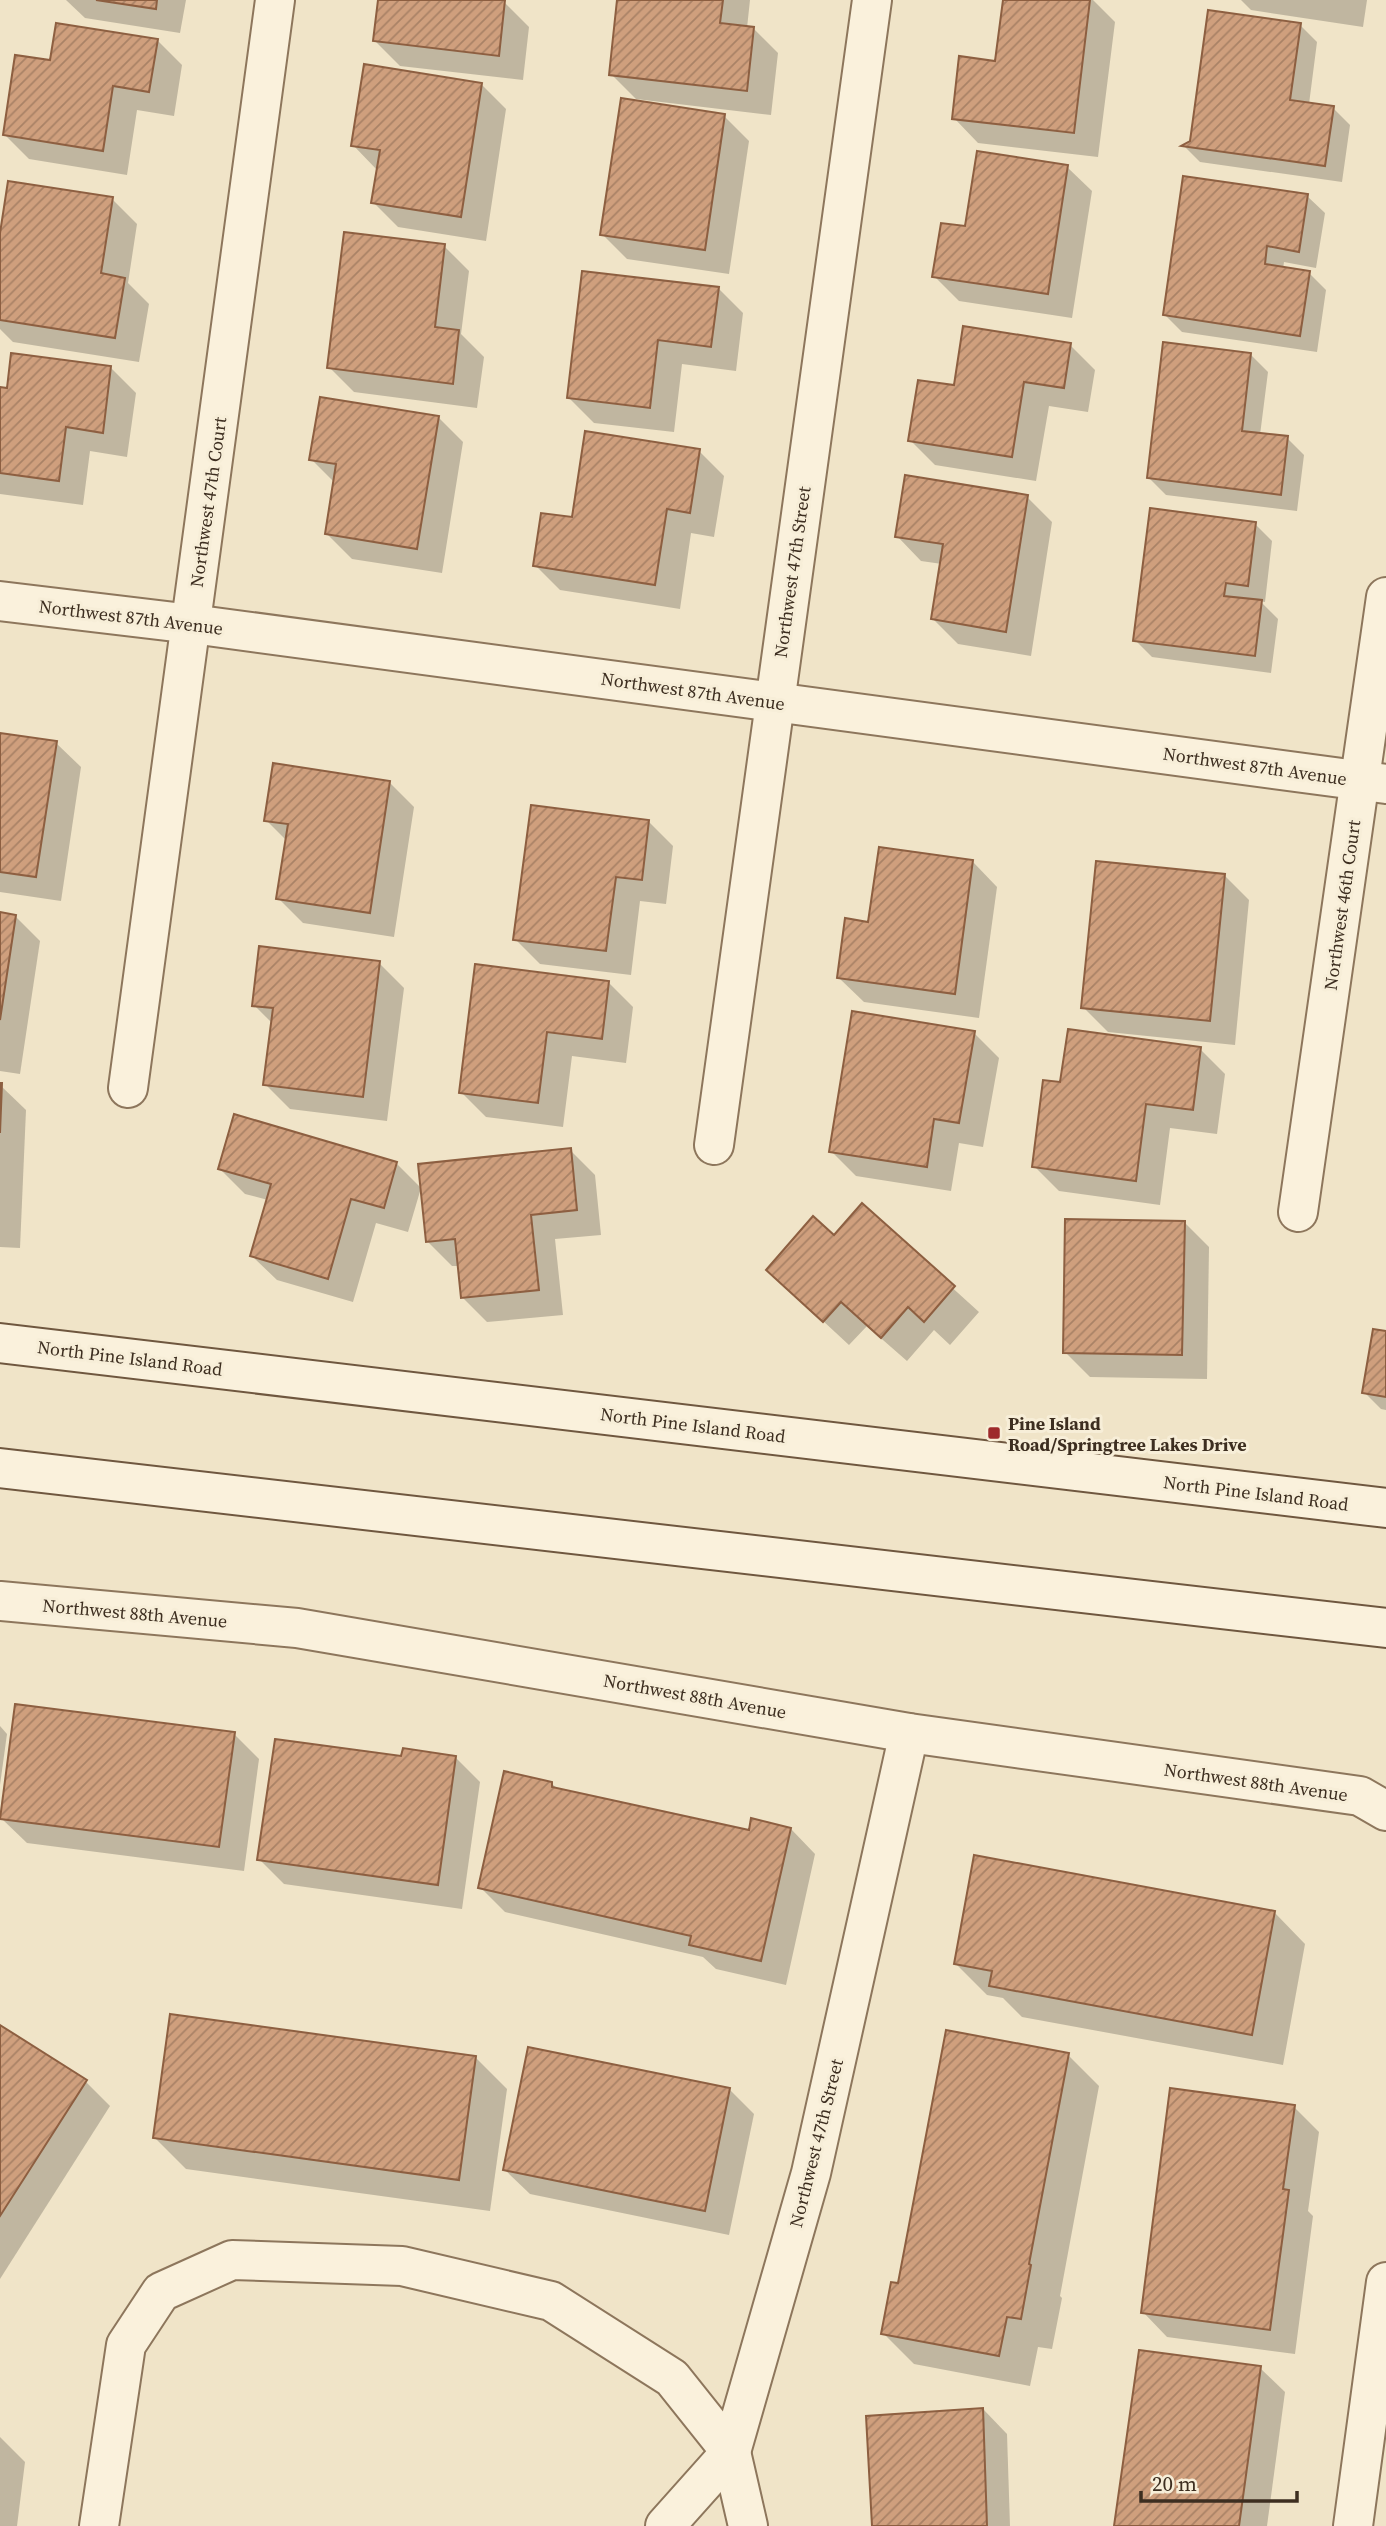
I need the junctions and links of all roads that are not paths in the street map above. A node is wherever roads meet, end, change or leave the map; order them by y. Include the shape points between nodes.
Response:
1 (275, 0) edge
2 (872, 0) edge
3 (1386, 597) edge
4 (0, 601) edge
5 (192, 624) junction
6 (774, 702) junction
7 (1373, 782) edge
8 (128, 1088) dead end
9 (714, 1145) dead end
10 (1298, 1212) dead end
11 (0, 1343) edge
12 (0, 1468) edge
13 (1386, 1508) edge
14 (0, 1601) edge
15 (1386, 1628) edge
16 (909, 1733) junction
17 (1386, 1811) edge
18 (1386, 2282) edge
19 (731, 2452) junction
20 (99, 2526) edge
21 (665, 2526) edge
22 (748, 2526) edge
23 (1353, 2526) edge

1 - 5 street, Northwest 47th Court
2 - 6 street, Northwest 47th Street
3 - 7 street, Northwest 46th Court
4 - 5 street, Northwest 87th Avenue
5 - 6 street, Northwest 87th Avenue
5 - 8 street, Northwest 47th Court
6 - 7 street, Northwest 87th Avenue
6 - 9 street, Northwest 47th Street
7 - 10 street, Northwest 46th Court
11 - 13 street, North Pine Island Road
12 - 15 street
14 - 16 street, Northwest 88th Avenue via 297,1628
16 - 17 street, Northwest 88th Avenue via 1360,1797
16 - 19 street, Northwest 47th Street via 811,2173
18 - 23 street
19 - 20 street via 672,2378 551,2301 402,2266 232,2260 161,2292 126,2345
19 - 21 street, Northwest 47th Street
19 - 22 street

